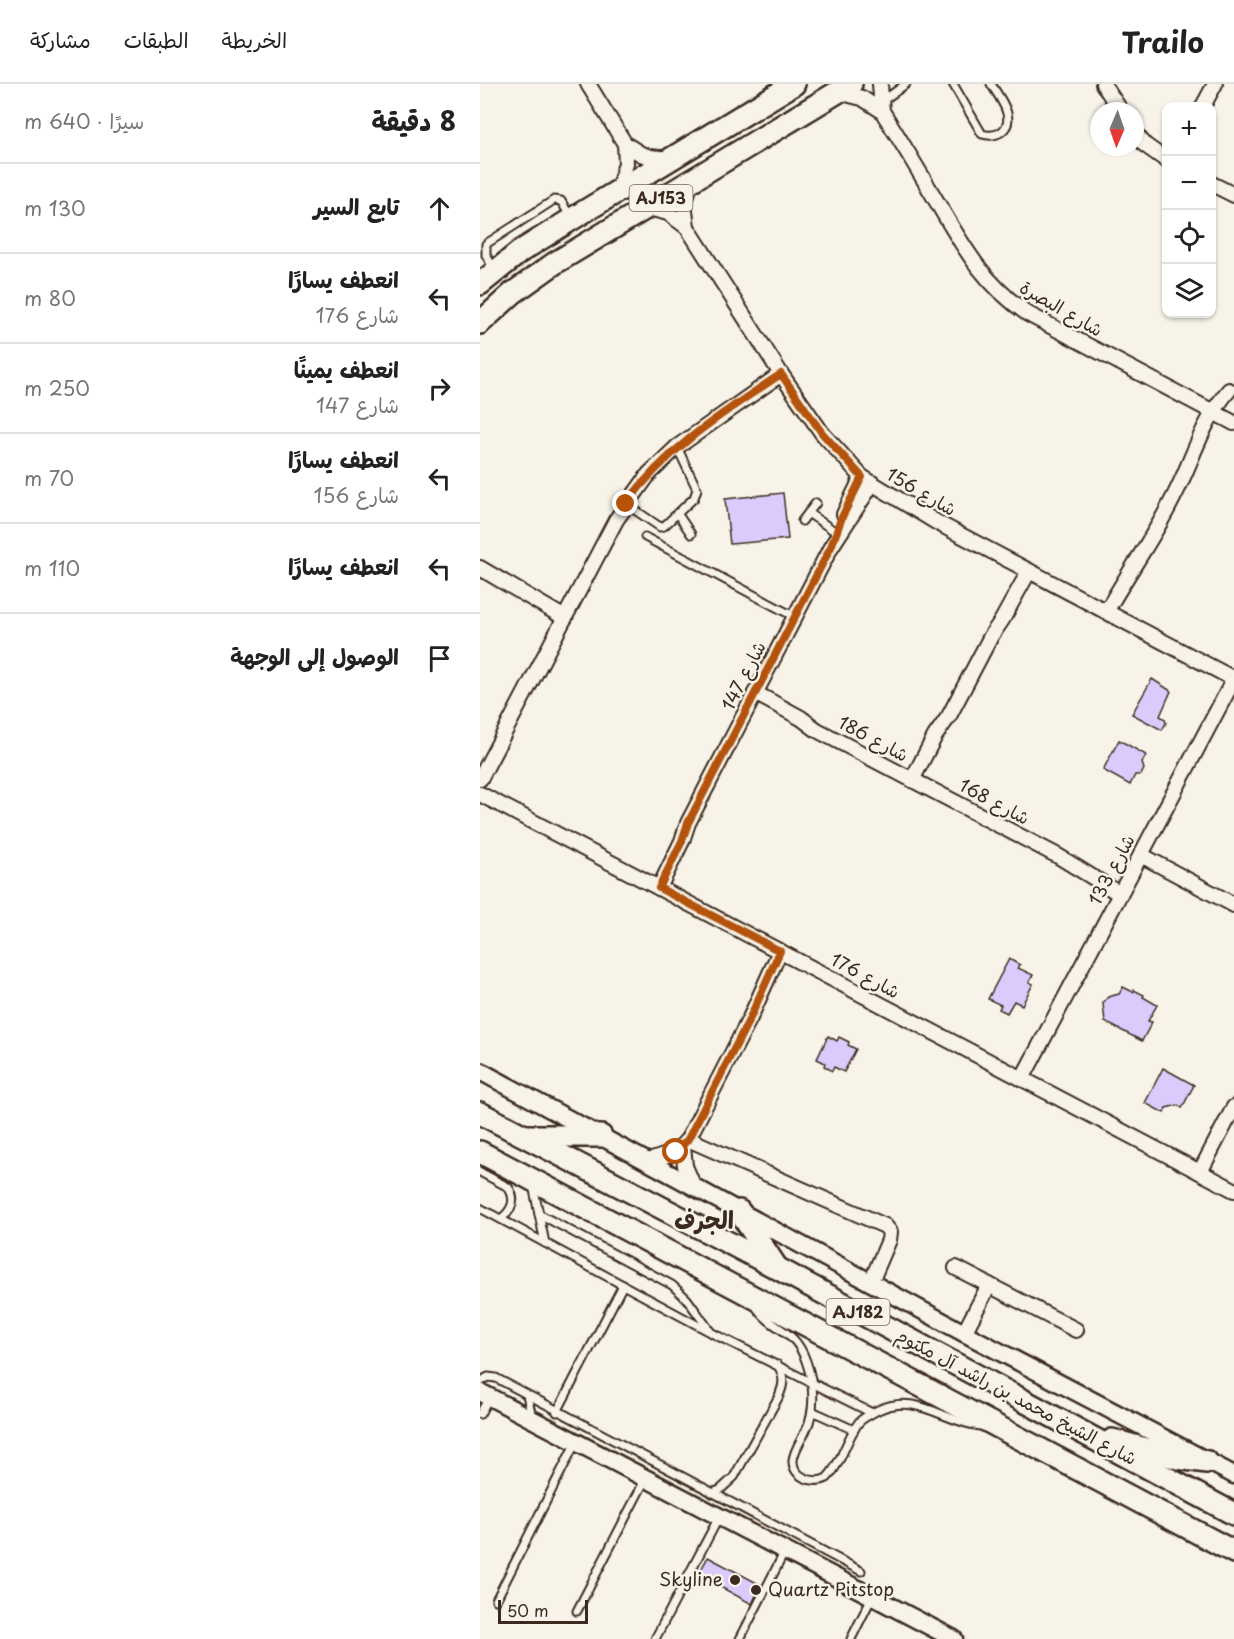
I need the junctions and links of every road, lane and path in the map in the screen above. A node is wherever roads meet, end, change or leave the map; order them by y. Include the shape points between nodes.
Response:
1 (588, 84) edge
2 (794, 84) edge
3 (880, 84) edge
4 (906, 84) edge
5 (991, 84) edge
6 (1103, 84) edge
7 (1215, 84) edge
8 (955, 85) edge
9 (845, 88) edge
10 (1115, 102) edge
11 (1205, 102) edge
12 (881, 106) junction
13 (625, 144) junction
14 (1144, 144) edge
15 (1162, 157) edge
16 (669, 159) junction
17 (692, 180) junction
18 (1216, 186) edge
19 (618, 190) junction
20 (1234, 195) edge
21 (644, 207) junction
22 (687, 227) junction
23 (486, 276) edge
24 (480, 323) edge
25 (781, 374) junction
26 (1232, 386) edge
27 (1216, 413) junction
28 (1234, 423) edge
29 (677, 447) junction
30 (867, 481) junction
31 (816, 503) dead end
32 (626, 504) junction
33 (677, 513) junction
34 (808, 513) junction
35 (802, 521) dead end
36 (836, 532) junction
37 (691, 534) dead end
38 (645, 537) dead end
39 (831, 547) junction
40 (480, 568) edge
41 (1025, 569) junction
42 (567, 613) junction
43 (1110, 614) junction
44 (795, 617) junction
45 (1234, 679) edge
46 (753, 698) junction
47 (480, 779) edge
48 (916, 782) junction
49 (480, 794) edge
50 (1141, 855) junction
51 (655, 886) junction
52 (1123, 889) junction
53 (1234, 905) edge
54 (784, 954) junction
55 (480, 1071) edge
56 (1022, 1078) junction
57 (1234, 1107) edge
58 (480, 1113) edge
59 (524, 1136) junction
60 (601, 1136) junction
61 (686, 1143) junction
62 (480, 1152) edge
63 (649, 1161) junction
64 (480, 1172) edge
65 (1200, 1172) junction
66 (532, 1180) junction
67 (693, 1185) junction
68 (1234, 1190) edge
69 (480, 1208) edge
70 (739, 1211) junction
71 (539, 1214) junction
72 (501, 1220) junction
73 (545, 1243) junction
74 (777, 1268) junction
75 (956, 1268) dead end
76 (871, 1282) junction
77 (623, 1285) junction
78 (989, 1285) junction
79 (752, 1297) junction
80 (1076, 1330) dead end
81 (712, 1333) junction
82 (964, 1333) junction
83 (778, 1365) junction
84 (811, 1381) junction
85 (483, 1390) edge
86 (527, 1395) junction
87 (812, 1411) junction
88 (557, 1412) junction
89 (872, 1413) junction
90 (480, 1414) edge
91 (532, 1420) junction
92 (995, 1426) junction
93 (854, 1430) junction
94 (1092, 1438) junction
95 (576, 1442) junction
96 (1207, 1462) junction
97 (1234, 1475) edge
98 (646, 1479) junction
99 (712, 1493) junction
100 (1234, 1514) edge
101 (719, 1517) junction
102 (772, 1524) junction
103 (779, 1548) junction
104 (1234, 1552) edge
105 (861, 1571) dead end
106 (872, 1597) junction
107 (496, 1600) dead end
108 (577, 1611) dead end
109 (934, 1635) edge
110 (655, 1639) edge
111 (740, 1639) edge
112 (851, 1639) edge
113 (954, 1639) edge

1 - 13 street
2 - 16 main road, AJ153
3 - 12 street
4 - 12 lane
5 - 8 lane via 1009,117 1003,131 988,136 982,134
6 - 10 street
7 - 11 street
9 - 12 street, شارع البصرة
9 - 17 main road, AJ153
12 - 27 street, شارع البصرة via 967,253 1000,293 1028,314
13 - 16 street via 641,154
13 - 19 street via 626,163
14 - 15 street
16 - 19 main road, AJ153
17 - 21 main road, AJ153
17 - 22 street via 684,203
18 - 20 street
19 - 23 main road, AJ153
21 - 22 street, شارع 156 via 668,213
21 - 24 main road, AJ153 via 534,277
22 - 25 street, شارع 156
25 - 29 street
25 - 30 street, شارع 156 via 822,433
26 - 27 street
27 - 28 street, شارع البصرة
27 - 43 street via 1200,452 1131,568
29 - 32 street
29 - 33 lane via 697,492
30 - 36 street, شارع 147
30 - 39 street, شارع 147
30 - 41 street, شارع 156
31 - 34 lane
32 - 33 lane via 657,527 664,526
32 - 42 street
33 - 37 lane
34 - 35 lane
34 - 36 lane
36 - 39 street, شارع 147
38 - 44 lane
39 - 44 street, شارع 147
40 - 42 street
41 - 43 street, شارع 156
41 - 48 street via 935,736
42 - 47 street
43 - 45 street, شارع 156
44 - 46 street, شارع 147
45 - 50 street, شارع 133
46 - 48 street, شارع 186 via 801,718
46 - 51 street, شارع 147
48 - 52 street, شارع 168
49 - 51 street, شارع 176
50 - 52 street, شارع 133
50 - 53 street
51 - 54 street, شارع 176
52 - 56 street, شارع 133
54 - 56 street, شارع 176
54 - 61 street
55 - 60 street
56 - 65 street, شارع 176
57 - 65 street
58 - 59 main road, شارع الشيخ محمد بن راشد آل مكتوم / AJ182
59 - 60 main road
59 - 74 main road, شارع الشيخ محمد بن راشد آل مكتوم / AJ182
60 - 63 street
61 - 63 street via 667,1156
61 - 67 street via 685,1166
61 - 76 street via 885,1226 890,1240
62 - 66 main road, شارع الشيخ محمد بن راشد آل مكتوم / AJ182
63 - 67 street
64 - 72 lane via 511,1192 512,1207
65 - 68 street, شارع 176
66 - 71 lane
66 - 79 main road, شارع الشيخ محمد بن راشد آل مكتوم / AJ182
67 - 70 street
69 - 72 lane
70 - 74 main road
70 - 76 street
71 - 73 lane
71 - 81 lane via 672,1286
72 - 73 lane
73 - 77 lane
74 - 94 main road, شارع الشيخ محمد بن راشد آل مكتوم / AJ182
75 - 78 street
76 - 82 street
77 - 81 lane
77 - 88 lane
78 - 80 street
78 - 82 street
79 - 84 lane via 763,1315 797,1343
79 - 92 main road, شارع الشيخ محمد بن راشد آل مكتوم / AJ182
81 - 83 lane
82 - 96 street
83 - 84 lane
83 - 99 lane via 784,1385 778,1398 734,1477
84 - 87 lane
84 - 89 lane
85 - 86 lane via 488,1377
85 - 90 lane
85 - 91 street
86 - 88 lane
86 - 91 lane
87 - 93 lane
87 - 93 lane via 793,1461 798,1473 809,1479 818,1482 831,1475
88 - 99 lane
89 - 92 lane via 895,1405 918,1405 961,1422
89 - 93 lane
91 - 95 street
92 - 104 main road, شارع الشيخ محمد بن راشد آل مكتوم / AJ182
94 - 96 main road
94 - 100 main road, شارع الشيخ محمد بن راشد آل مكتوم / AJ182
95 - 98 street
95 - 107 lane
96 - 97 street
98 - 101 street
98 - 108 lane
99 - 102 lane
101 - 103 street
101 - 110 lane
102 - 103 lane
102 - 105 lane
103 - 106 street
103 - 111 lane
106 - 109 street
106 - 112 lane
109 - 113 street

